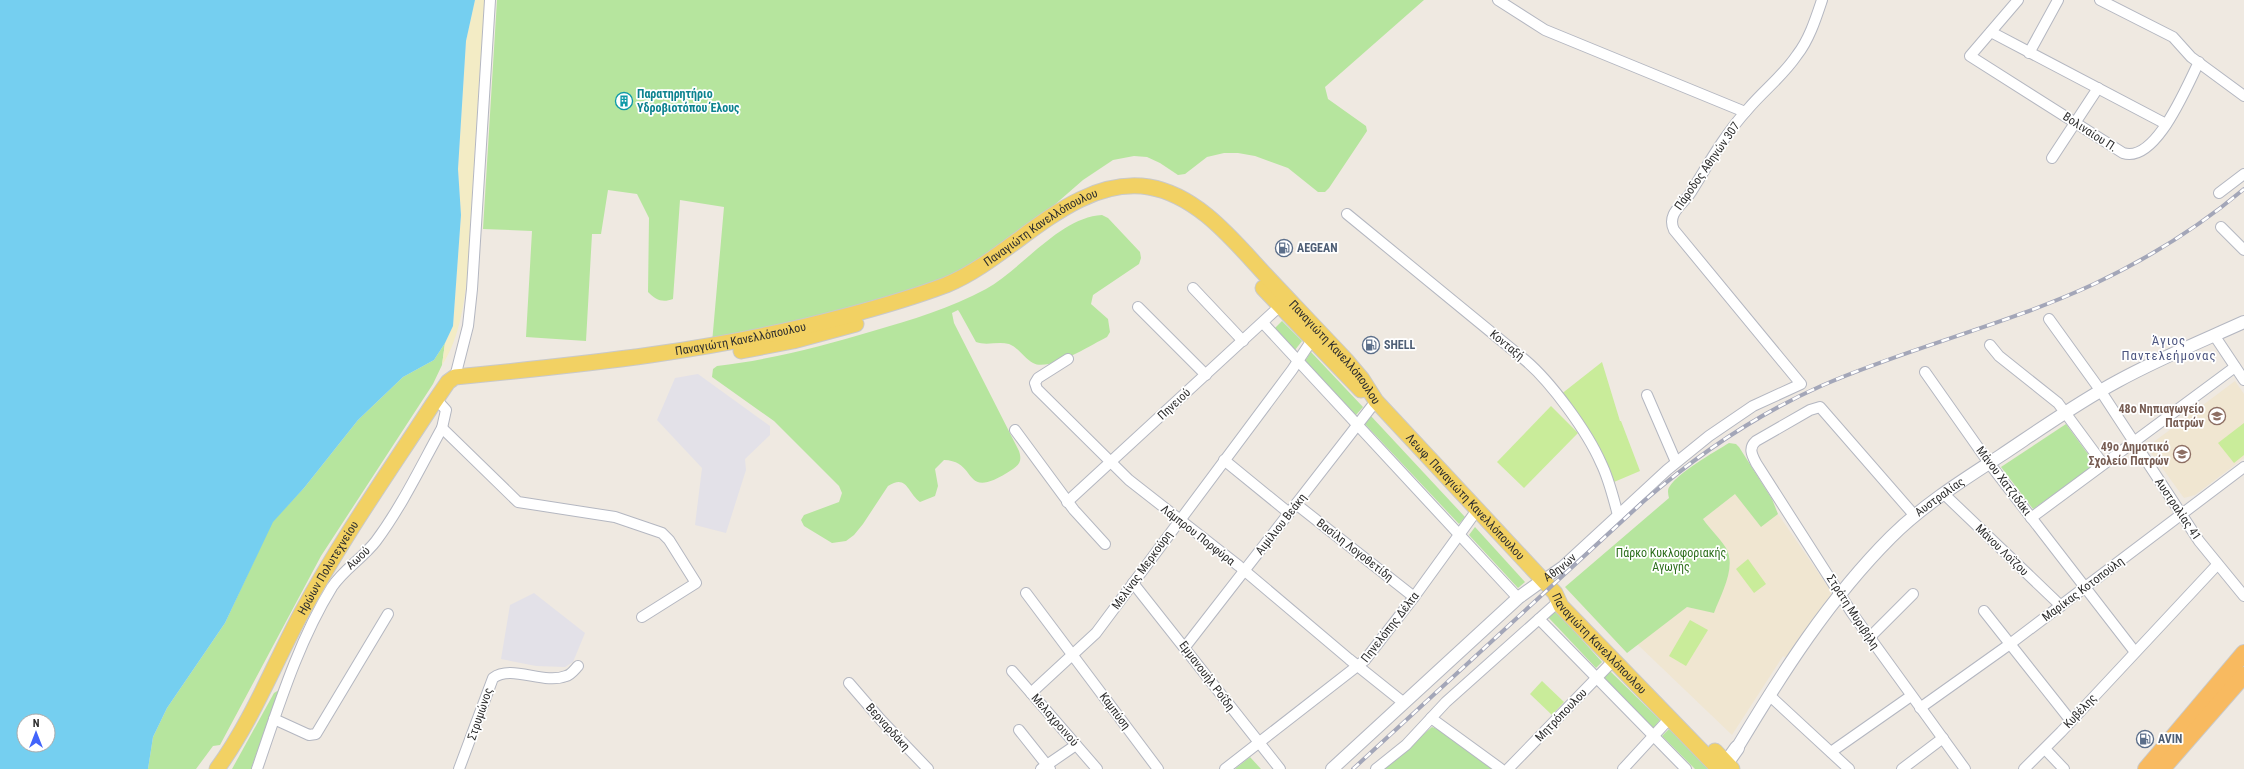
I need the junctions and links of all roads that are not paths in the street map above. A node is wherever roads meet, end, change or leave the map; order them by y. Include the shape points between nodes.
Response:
1 (490, 0) edge
2 (1498, 0) edge
3 (1822, 0) edge
4 (2018, 0) edge
5 (2058, 0) edge
6 (2100, 0) edge
7 (1991, 32) junction
8 (2029, 53) junction
9 (2199, 62) junction
10 (2098, 88) junction
11 (2244, 96) edge
12 (1745, 112) junction
13 (2076, 122) junction
14 (2166, 124) junction
15 (2052, 158) dead end
16 (2244, 174) edge
17 (2219, 193) dead end
18 (1347, 214) dead end
19 (2221, 227) dead end
20 (2244, 250) edge
21 (1193, 288) dead end
22 (1280, 306) junction
23 (1138, 307) dead end
24 (2049, 319) dead end
25 (2244, 322) edge
26 (1263, 323) junction
27 (2214, 335) junction
28 (1312, 340) junction
29 (1243, 341) junction
30 (1990, 345) dead end
31 (1068, 359) dead end
32 (1298, 361) junction
33 (581, 364) junction
34 (2235, 367) junction
35 (1925, 372) dead end
36 (1206, 375) junction
37 (455, 377) junction
38 (2244, 380) edge
39 (1801, 384) joint
40 (2101, 391) junction
41 (1647, 394) dead end
42 (436, 399) junction
43 (1376, 401) junction
44 (2067, 412) junction
45 (1358, 425) junction
46 (442, 428) junction
47 (1015, 430) dead end
48 (2134, 442) junction
49 (1224, 460) junction
50 (1676, 462) junction
51 (1110, 463) junction
52 (1989, 463) junction
53 (2103, 464) junction
54 (2244, 467) edge
55 (1944, 494) junction
56 (1067, 502) junction
57 (1296, 504) junction
58 (1477, 510) junction
59 (1289, 513) junction
60 (2181, 514) junction
61 (1618, 515) junction
62 (1915, 516) junction
63 (2031, 518) junction
64 (1180, 520) junction
65 (1460, 535) junction
66 (1105, 544) dead end
67 (2217, 564) junction
68 (1244, 570) junction
69 (1543, 580) junction
70 (1133, 583) junction
71 (2086, 587) junction
72 (1026, 593) dead end
73 (1840, 594) junction
74 (1913, 594) dead end
75 (2244, 596) edge
76 (1414, 597) junction
77 (1518, 598) junction
78 (1557, 598) junction
79 (2061, 606) junction
80 (1984, 611) dead end
81 (388, 614) dead end
82 (642, 617) dead end
83 (1539, 619) junction
84 (1869, 638) junction
85 (2010, 644) junction
86 (1185, 647) junction
87 (2135, 652) junction
88 (2244, 653) edge
89 (1072, 654) junction
90 (1613, 661) junction
91 (578, 666) dead end
92 (1358, 667) junction
93 (1012, 671) dead end
94 (2244, 675) edge
95 (1597, 678) junction
96 (849, 683) dead end
97 (1031, 693) junction
98 (1769, 696) junction
99 (1911, 696) junction
100 (1404, 703) junction
101 (1920, 708) junction
102 (1430, 718) junction
103 (274, 719) junction
104 (1669, 719) junction
105 (2071, 721) junction
106 (1019, 730) dead end
107 (1653, 736) junction
108 (1943, 738) junction
109 (1258, 744) junction
110 (1076, 745) junction
111 (1737, 748) joint
112 (2045, 749) junction
113 (1831, 752) junction
114 (1725, 767) edge
115 (1046, 768) edge
116 (217, 769) edge
117 (257, 769) edge
118 (459, 769) edge
119 (928, 769) edge
120 (1097, 769) edge
121 (1158, 769) edge
122 (1225, 769) edge
123 (1280, 769) edge
124 (1332, 769) edge
125 (1376, 769) edge
126 (1501, 769) edge
127 (1508, 769) edge
128 (1622, 769) edge
129 (1686, 769) edge
130 (1849, 769) edge
131 (1902, 769) edge
132 (1965, 769) edge
133 (2024, 769) edge
134 (2064, 769) edge
135 (2146, 769) edge
136 (2162, 769) edge

1 - 37 street via 472,289 468,326
2 - 12 street via 1545,30
3 - 12 street, Πάροδος Αθηνών 307 via 1799,53
4 - 7 street
5 - 8 street
6 - 9 street via 2173,37
7 - 8 street
7 - 13 street, Βολιναίου Π. via 1970,56
8 - 10 street
9 - 11 street
9 - 14 street, Βολιναίου Π.
10 - 13 street
10 - 14 street
12 - 39 street, Πάροδος Αθηνών 307 via 1712,156 1685,201 1672,216 1672,226 1751,326
13 - 14 street, Βολιναίου Π. via 2110,146 2129,155 2148,146
13 - 15 street
16 - 17 street
18 - 61 street, Κονταξή via 1543,377 1597,454
19 - 20 street
21 - 29 street
22 - 26 street, Πηνειού
22 - 28 main road, Παναγιώτη Κανελλόπουλου
22 - 33 main road, Παναγιώτη Κανελλόπουλου via 1190,214 1160,200 1141,196 1121,196 1101,200 1079,211 971,284 904,310 806,338 751,350 664,362
23 - 36 street
24 - 40 street, Αυστραλίας 41
25 - 27 street, Αυστραλίας
26 - 29 street, Πηνειού
26 - 32 street
27 - 34 street
27 - 40 street, Αυστραλίας via 2146,366
28 - 32 street, Μελίνας Μερκούρη
28 - 43 main road, Παναγιώτη Κανελλόπουλου via 1357,388
29 - 36 street, Πηνειού
30 - 44 street via 1999,356
31 - 51 street, Λάμπρου Πορφύρα via 1038,378 1036,386
32 - 45 street
32 - 49 street, Μελίνας Μερκούρη
33 - 37 main road, Παναγιώτη Κανελλόπουλου
33 - 43 main road, Παναγιώτη Κανελλόπουλου via 710,347 756,338 916,296 979,268 1078,201 1104,190 1141,186 1172,194 1192,204 1209,218 1341,355 1362,379
34 - 38 street
34 - 48 street
35 - 52 street, Μάνου Χατζιδάκι
36 - 51 street, Πηνειού
37 - 42 main road, Ηρώων Πολυτεχνείου via 448,382
39 - 50 street, Αθηνών via 1735,417
40 - 44 street, Αυστραλίας
40 - 48 street, Αυστραλίας 41
41 - 50 street
42 - 46 street, Αωού via 446,410
42 - 116 main road, Ηρώων Πολυτεχνείου via 327,568 237,738
43 - 45 street, Αιμίλιου Βεάκη
43 - 58 main road, Λεωφ. Παναγιώτη Κανελλόπουλου
44 - 52 street, Αυστραλίας
44 - 53 street
45 - 57 street, Αιμίλιου Βεάκη
45 - 65 street
46 - 82 street via 518,502 615,517 665,536 696,583
46 - 103 street, Αωού via 381,535 331,588 306,637
47 - 56 street
48 - 53 street
48 - 60 street, Αυστραλίας 41
49 - 59 street
49 - 64 street, Μελίνας Μερκούρη
50 - 61 street, Αθηνών
51 - 56 street, Πηνειού
51 - 64 street, Λάμπρου Πορφύρα
52 - 55 street, Αυστραλίας
52 - 63 street, Μάνου Χατζιδάκι
53 - 63 street
54 - 60 street, Μαρίκας Κοτοπούλη
55 - 62 street, Αυστραλίας
55 - 79 street, Μάνου Λοΐζου
56 - 66 street
57 - 59 street, Αιμίλιου Βεάκη
57 - 76 street, Βασίλη Λογοθετίδη
58 - 65 street, Πηνελόπης Δέλτα
58 - 69 main road, Λεωφ. Παναγιώτη Κανελλόπουλου
59 - 68 street, Αιμίλιου Βεάκη
60 - 67 street, Αυστραλίας 41
60 - 71 street, Μαρίκας Κοτοπούλη
61 - 69 street, Αθηνών
62 - 73 street, Αυστραλίας via 1890,538
62 - 73 street, Στράτη Μυριβήλη via 1819,407 1756,441 1752,447 1752,454 1760,469
63 - 71 street, Μάνου Χατζιδάκι
64 - 68 street, Λάμπρου Πορφύρα
64 - 70 street, Μελίνας Μερκούρη
65 - 76 street, Πηνελόπης Δέλτα
65 - 77 street
67 - 75 street, Αυστραλίας 41
67 - 87 street, Κυβέλης
68 - 86 street, Αιμίλιου Βεάκη
68 - 92 street, Λάμπρου Πορφύρα
69 - 77 street, Αθηνών
69 - 78 main road, Λεωφ. Παναγιώτη Κανελλόπουλου
70 - 86 street, Εμμανουήλ Ροΐδη
70 - 89 street, Μελίνας Μερκούρη via 1092,637
71 - 79 street, Μαρίκας Κοτοπούλη
71 - 87 street, Μάνου Χατζιδάκι
72 - 89 street, Καμπύση
73 - 84 street, Στράτη Μυριβήλη
73 - 98 street, Αυστραλίας
74 - 84 street
76 - 92 street, Πηνελόπης Δέλτα
77 - 100 street, Αθηνών
78 - 83 street
78 - 90 main road, Παναγιώτη Κανελλόπουλου
78 - 114 main road, Παναγιώτη Κανελλόπουλου via 1568,601
79 - 85 street, Μαρίκας Κοτοπούλη
80 - 85 street
81 - 103 street via 316,734 310,735
83 - 95 street
83 - 102 street
84 - 99 street, Στράτη Μυριβήλη
85 - 101 street, Μαρίκας Κοτοπούλη
85 - 105 street
86 - 109 street, Εμμανουήλ Ροΐδη
87 - 105 street, Κυβέλης
88 - 135 highway
89 - 97 street, Μελίνας Μερκούρη
89 - 121 street, Καμπύση
90 - 95 street, Μητρόπουλου
90 - 104 main road, Παναγιώτη Κανελλόπουλου
91 - 118 street, Στρυμώνος via 567,676 556,678 544,679 504,672 493,678
92 - 100 street, Λάμπρου Πορφύρα
92 - 109 street, Πηνελόπης Δέλτα
93 - 97 street, Μελαχροινού
94 - 136 highway
95 - 107 street
95 - 127 street, Μητρόπουλου
96 - 119 street, Βερναρδάκη via 880,720
97 - 110 street, Μελαχροινού
98 - 111 street, Αυστραλίας
98 - 113 street
99 - 101 street, Στράτη Μυριβήλη
99 - 113 street
100 - 124 street, Αθηνών
101 - 108 street, Στράτη Μυριβήλη
102 - 125 street via 1406,745
102 - 126 street
103 - 117 street, Αωού
104 - 107 street
104 - 114 main road, Παναγιώτη Κανελλόπουλου
105 - 112 street, Κυβέλης
106 - 115 street
107 - 128 street
107 - 129 street
108 - 131 street
108 - 132 street, Στράτη Μυριβήλη
109 - 122 street, Πηνελόπης Δέλτα
109 - 123 street, Εμμανουήλ Ροΐδη
110 - 115 street
110 - 120 street, Μελαχροινού
111 - 114 main road, Αυστραλίας
112 - 133 street, Κυβέλης
112 - 134 street
113 - 130 street

